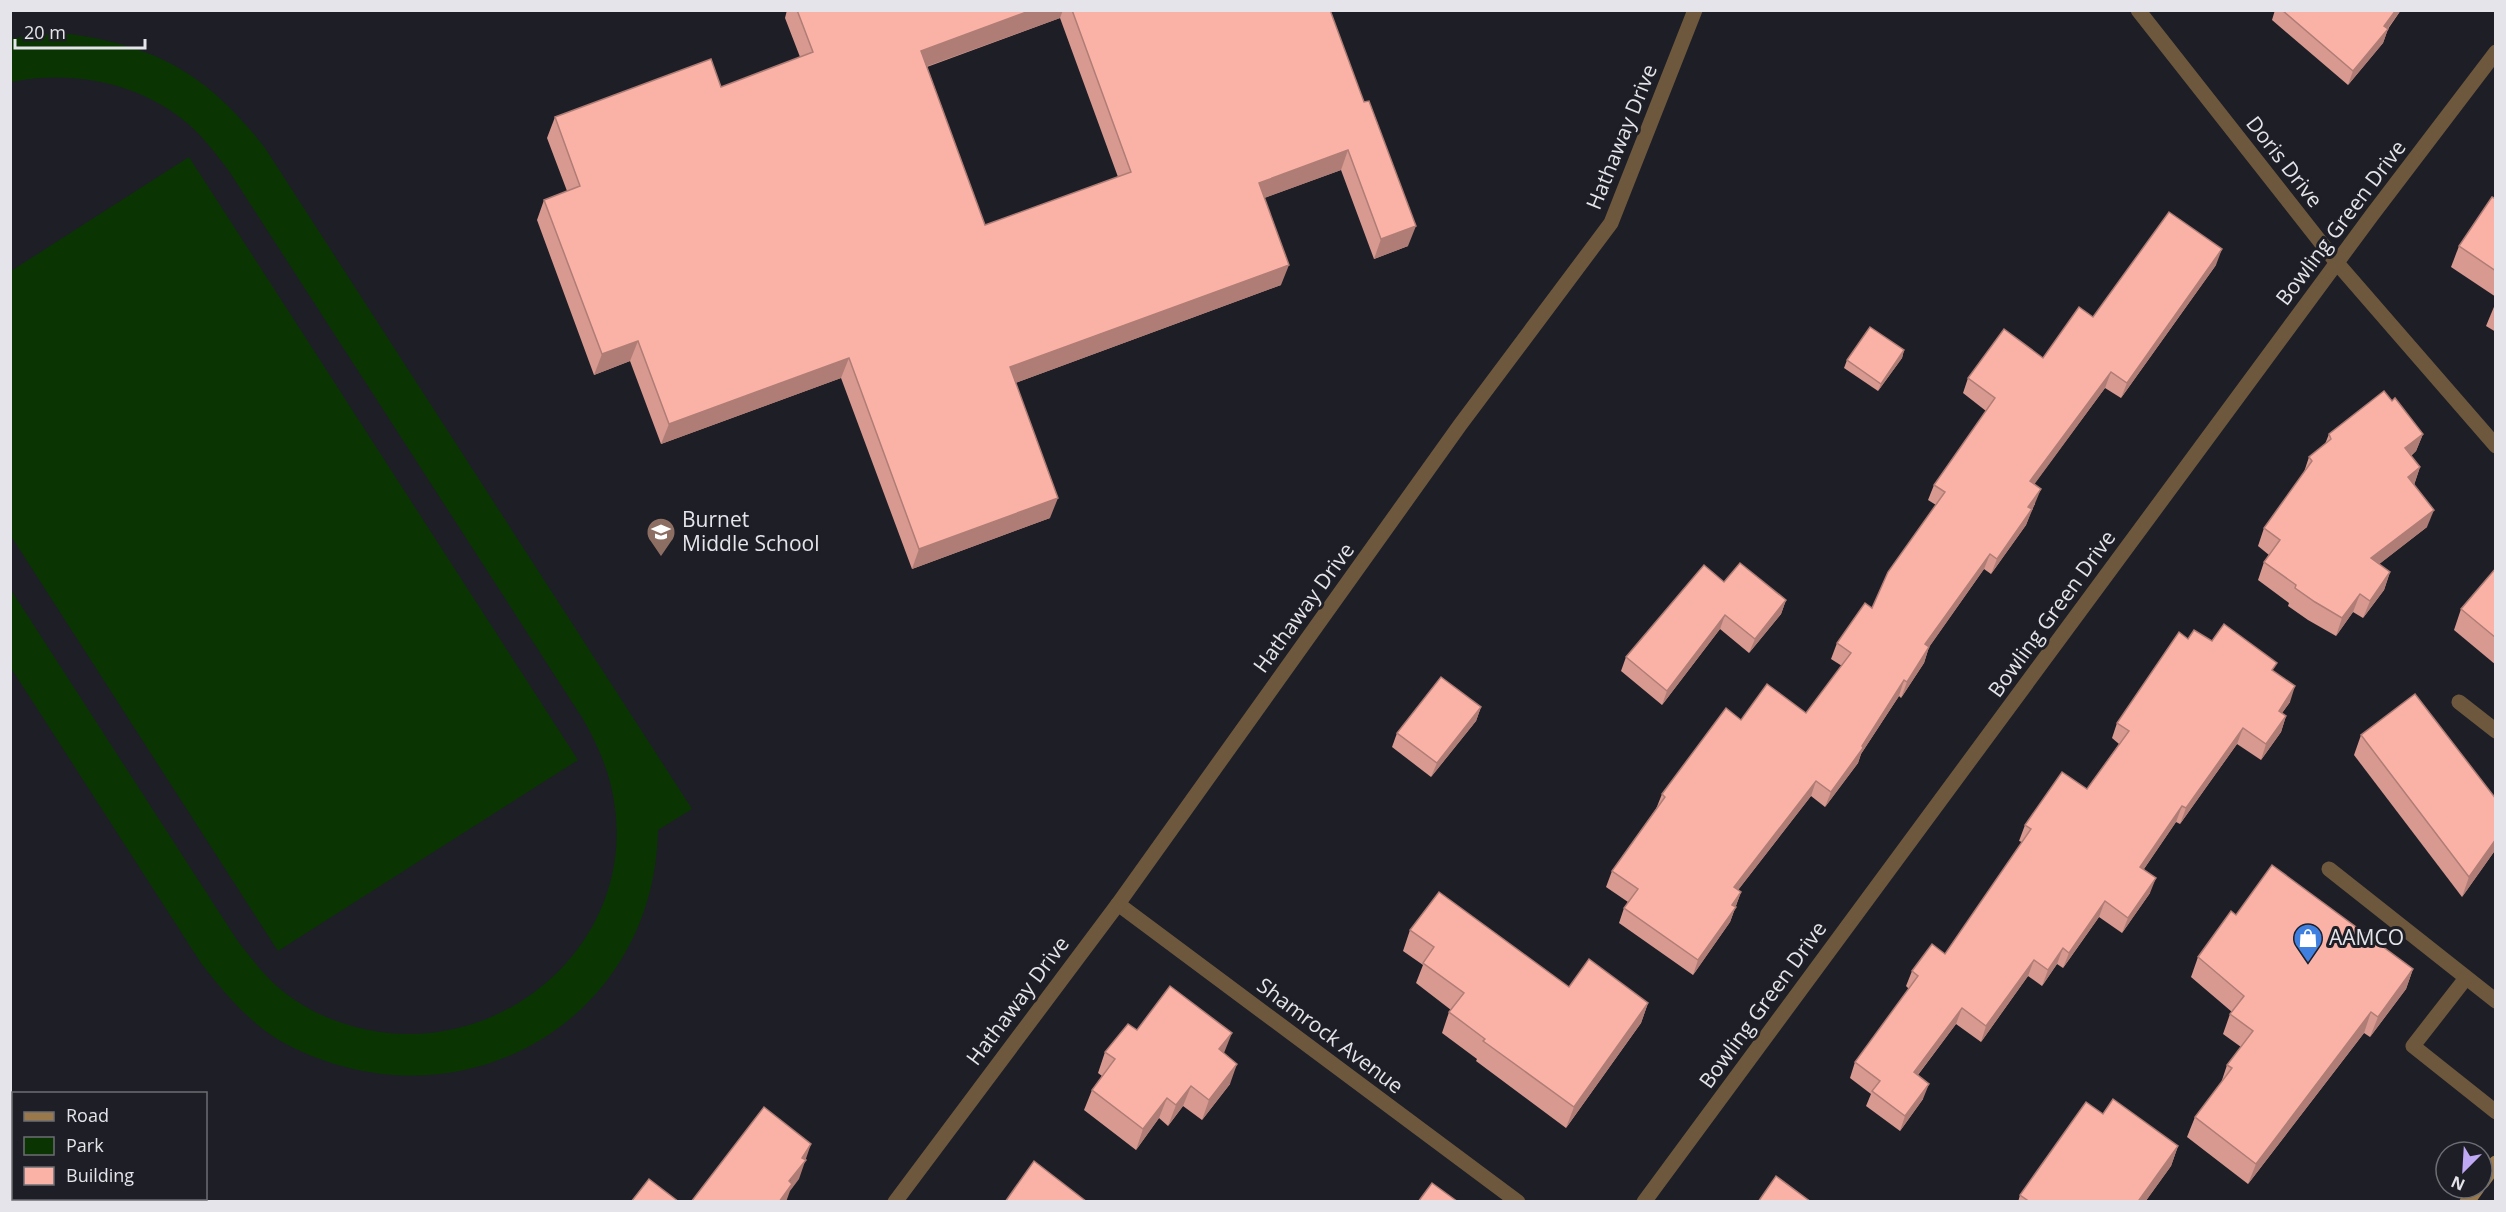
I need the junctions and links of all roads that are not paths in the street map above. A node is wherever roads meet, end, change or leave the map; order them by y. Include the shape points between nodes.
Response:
1 (1695, 10) edge
2 (2138, 10) edge
3 (2496, 52) edge
4 (2337, 263) junction
5 (2496, 446) edge
6 (2459, 702) dead end
7 (2496, 731) edge
8 (2329, 869) dead end
9 (1118, 904) junction
10 (2466, 978) junction
11 (2496, 1001) edge
12 (2496, 1112) edge
13 (895, 1202) edge
14 (1518, 1202) edge
15 (1644, 1202) edge

1 - 9 street, Hathaway Drive via 1611,223 1460,425
2 - 4 street, Doris Drive
3 - 4 street, Bowling Green Drive
4 - 5 street, Doris Drive
4 - 15 street, Bowling Green Drive
6 - 7 street
8 - 10 street
9 - 13 street, Hathaway Drive
9 - 14 street, Shamrock Avenue
10 - 11 street
10 - 12 street via 2413,1046

